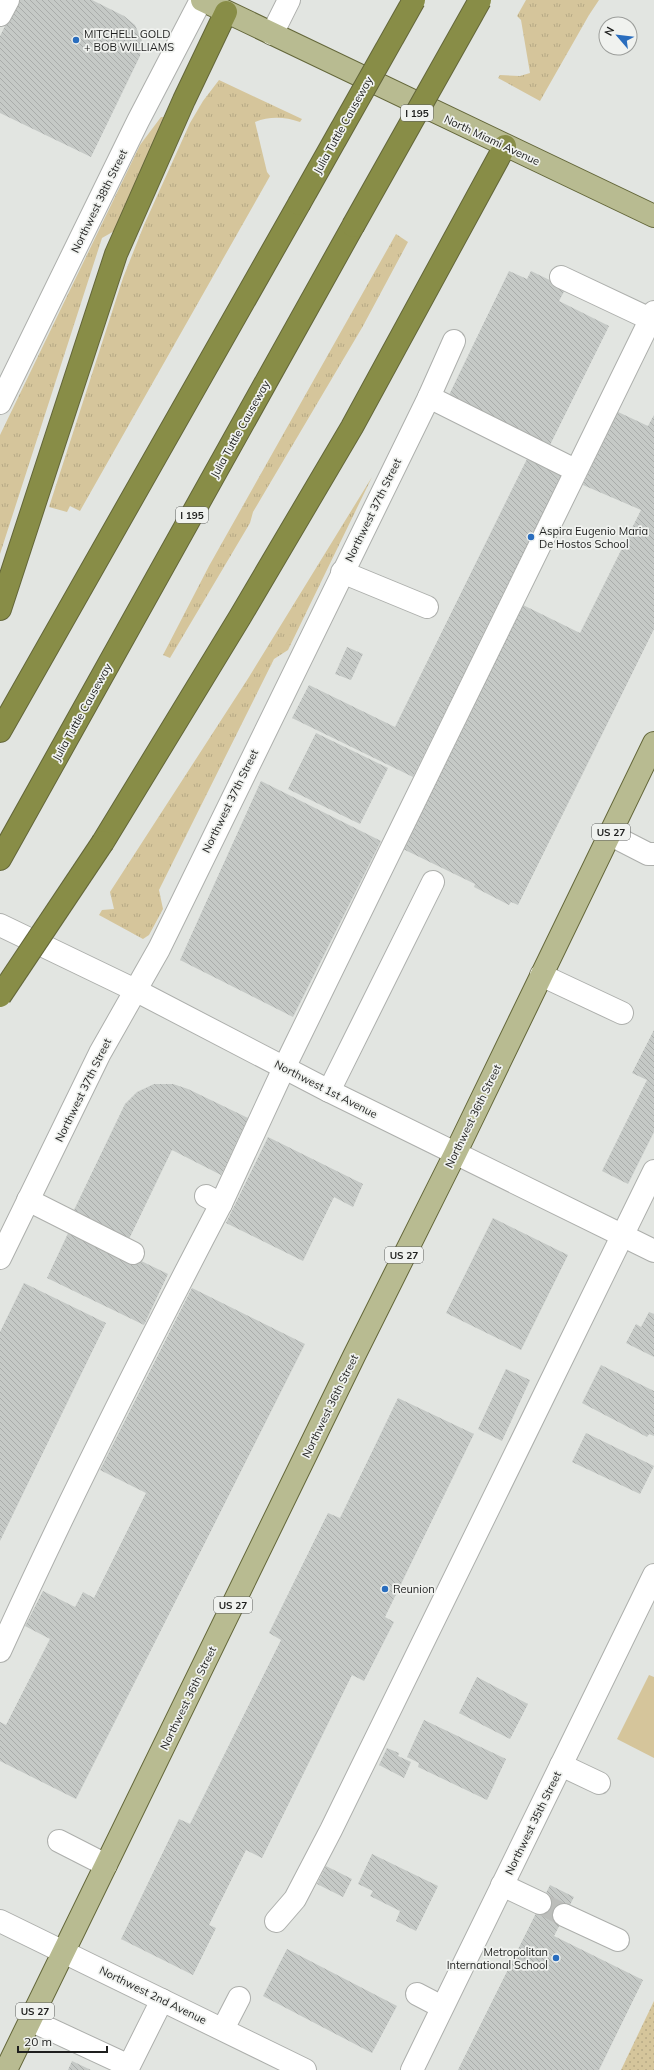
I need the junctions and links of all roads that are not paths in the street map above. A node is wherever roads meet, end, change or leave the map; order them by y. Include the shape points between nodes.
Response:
1 (8, 0) edge
2 (201, 0) edge
3 (289, 0) edge
4 (414, 0) edge
5 (480, 0) edge
6 (226, 12) junction
7 (0, 15) edge
8 (272, 34) junction
9 (505, 146) junction
10 (654, 216) edge
11 (561, 277) dead end
12 (652, 315) edge
13 (454, 341) dead end
14 (429, 397) junction
15 (0, 403) edge
16 (575, 470) junction
17 (342, 572) junction
18 (427, 607) dead end
19 (0, 609) edge
20 (0, 731) edge
21 (654, 743) edge
22 (609, 834) junction
23 (654, 854) edge
24 (0, 859) edge
25 (433, 882) dead end
26 (0, 925) edge
27 (541, 975) junction
28 (136, 990) junction
29 (0, 996) edge
30 (622, 1013) dead end
31 (284, 1068) junction
32 (329, 1091) junction
33 (455, 1154) junction
34 (654, 1171) edge
35 (28, 1200) junction
36 (622, 1236) junction
37 (654, 1251) edge
38 (133, 1253) dead end
39 (0, 1258) edge
40 (654, 1576) edge
41 (0, 1651) edge
42 (561, 1765) junction
43 (599, 1784) dead end
44 (59, 1841) dead end
45 (106, 1865) junction
46 (502, 1885) junction
47 (540, 1903) tunnel mouth
48 (564, 1915) tunnel mouth
49 (0, 1921) edge
50 (276, 1921) dead end
51 (618, 1940) dead end
52 (63, 1952) junction
53 (417, 1994) dead end
54 (239, 1998) dead end
55 (162, 2000) junction
56 (442, 2007) junction
57 (30, 2020) junction
58 (223, 2029) junction
59 (130, 2069) edge
60 (6, 2070) edge
61 (96, 2070) edge
62 (305, 2070) edge
63 (412, 2070) edge

1 - 7 street
2 - 6 main road, North Miami Avenue
2 - 15 street, Northwest 38th Street via 138,121
3 - 8 street
4 - 20 highway, Julia Tuttle Causeway, bridge
5 - 24 highway, Julia Tuttle Causeway / I 195, bridge
6 - 8 main road, North Miami Avenue
6 - 19 highway via 116,254
8 - 9 main road, North Miami Avenue
9 - 10 main road, North Miami Avenue
9 - 29 highway, bridge via 352,427 240,617 103,842
11 - 12 street
12 - 16 street
13 - 14 street, Northwest 37th Street
14 - 16 street
14 - 17 street, Northwest 37th Street
16 - 31 street
17 - 18 street
17 - 28 street, Northwest 37th Street via 159,949
21 - 22 main road, Northwest 36th Street / US 27
22 - 23 street via 648,854
22 - 27 main road, Northwest 36th Street / US 27
25 - 32 street
26 - 28 street, Northwest 1st Avenue
27 - 30 street
27 - 33 main road, Northwest 36th Street / US 27
28 - 31 street, Northwest 1st Avenue
28 - 35 street, Northwest 37th Street via 100,1053
31 - 32 street, Northwest 1st Avenue
31 - 41 street via 214,1200 152,1335 59,1521
32 - 33 street, Northwest 1st Avenue
33 - 36 street, Northwest 1st Avenue
33 - 45 main road, Northwest 36th Street / US 27
34 - 36 street
35 - 38 street
35 - 39 street, Northwest 37th Street
36 - 37 street, Northwest 1st Avenue
36 - 50 street via 331,1830 295,1899
40 - 42 street, Northwest 35th Street
42 - 43 street
42 - 46 street, Northwest 35th Street
44 - 45 street
45 - 52 main road, Northwest 36th Street / US 27
46 - 47 street
46 - 56 street, Northwest 35th Street
48 - 51 street
49 - 52 street, Northwest 2nd Avenue
52 - 55 street, Northwest 2nd Avenue
52 - 57 main road, Northwest 36th Street / US 27
53 - 56 street
54 - 58 street
55 - 58 street, Northwest 2nd Avenue
55 - 59 street
56 - 63 street, Northwest 35th Street
57 - 59 street
57 - 60 main road, Northwest 36th Street / US 27
58 - 62 street, Northwest 2nd Avenue
59 - 61 street via 99,2064

